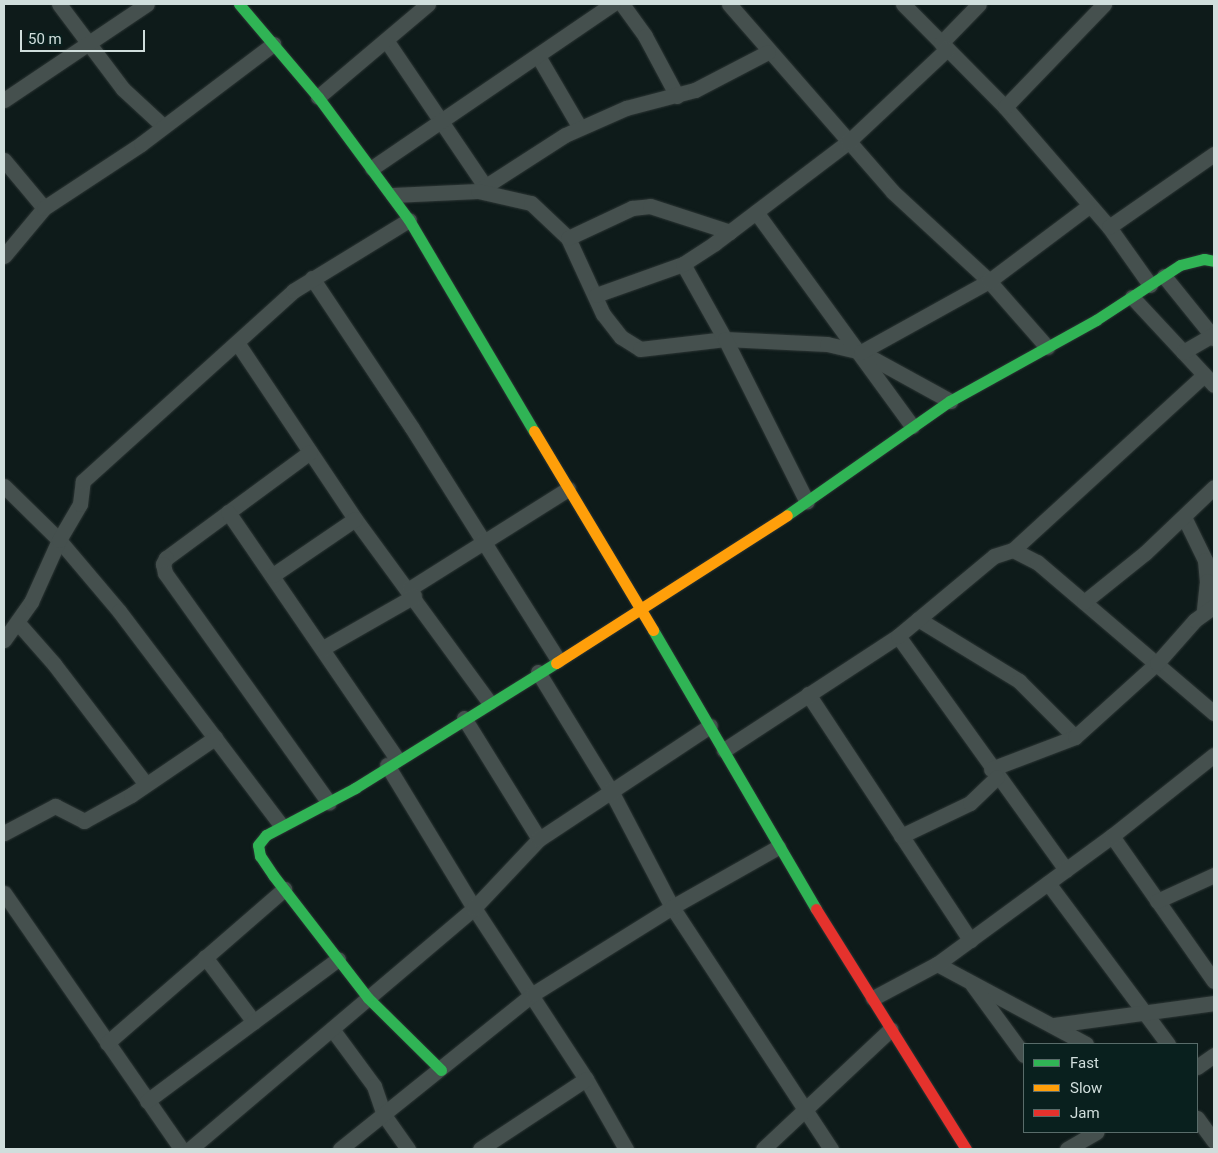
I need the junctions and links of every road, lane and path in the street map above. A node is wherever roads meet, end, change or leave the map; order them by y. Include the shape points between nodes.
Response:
1 (59, 4) edge
2 (147, 4) edge
3 (239, 4) edge
4 (428, 4) edge
5 (612, 4) edge
6 (622, 4) edge
7 (731, 4) edge
8 (903, 4) edge
9 (979, 4) edge
10 (1104, 4) edge
11 (386, 40) junction
12 (274, 44) junction
13 (89, 45) junction
14 (944, 46) junction
15 (768, 52) junction
16 (538, 56) junction
17 (677, 96) junction
18 (318, 97) junction
19 (4, 100) edge
20 (1005, 107) junction
21 (439, 122) junction
22 (162, 126) junction
23 (580, 128) junction
24 (848, 142) junction
25 (1214, 154) edge
26 (4, 160) edge
27 (372, 168) junction
28 (481, 188) junction
29 (393, 195) junction
30 (1089, 206) junction
31 (44, 208) junction
32 (756, 212) junction
33 (409, 220) junction
34 (1109, 228) junction
35 (730, 232) junction
36 (568, 238) junction
37 (4, 256) edge
38 (1214, 261) edge
39 (683, 264) junction
40 (1164, 276) junction
41 (312, 278) junction
42 (989, 281) junction
43 (1150, 285) junction
44 (596, 295) junction
45 (1132, 296) junction
46 (1213, 335) edge
47 (725, 339) junction
48 (238, 344) junction
49 (1047, 347) junction
50 (861, 352) junction
51 (1183, 352) junction
52 (1209, 380) edge
53 (950, 401) junction
54 (912, 426) junction
55 (310, 452) junction
56 (4, 486) edge
57 (1214, 487) edge
58 (568, 489) junction
59 (807, 502) junction
60 (228, 512) junction
61 (1184, 517) junction
62 (355, 519) junction
63 (59, 540) junction
64 (484, 542) junction
65 (1013, 550) junction
66 (273, 575) junction
67 (412, 593) junction
68 (1084, 602) junction
69 (1209, 609) edge
70 (639, 611) junction
71 (918, 619) junction
72 (18, 623) junction
73 (898, 636) junction
74 (4, 640) edge
75 (323, 648) junction
76 (558, 660) junction
77 (1157, 663) junction
78 (538, 672) junction
79 (808, 694) junction
80 (489, 702) junction
81 (1214, 713) edge
82 (464, 718) junction
83 (710, 726) junction
84 (1075, 737) junction
85 (215, 738) junction
86 (724, 750) junction
87 (1214, 754) edge
88 (392, 762) junction
89 (994, 773) junction
90 (145, 783) junction
91 (611, 791) junction
92 (329, 803) junction
93 (281, 825) junction
94 (4, 833) edge
95 (901, 836) junction
96 (1112, 836) junction
97 (539, 839) junction
98 (778, 847) junction
99 (1066, 870) junction
100 (1214, 875) edge
101 (1048, 883) junction
102 (284, 889) junction
103 (4, 893) edge
104 (1157, 901) junction
105 (672, 906) junction
106 (474, 908) junction
107 (970, 940) junction
108 (205, 957) junction
109 (338, 959) junction
110 (937, 964) junction
111 (970, 981) junction
112 (1214, 981) edge
113 (533, 994) junction
114 (368, 998) junction
115 (873, 998) junction
116 (1214, 1003) edge
117 (1144, 1012) junction
118 (254, 1022) junction
119 (1054, 1025) junction
120 (332, 1029) junction
121 (891, 1029) junction
122 (107, 1043) junction
123 (1084, 1043) edge
124 (1167, 1043) edge
125 (1023, 1054) edge
126 (1214, 1055) edge
127 (1198, 1066) edge
128 (441, 1070) junction
129 (586, 1079) junction
130 (148, 1101) junction
131 (804, 1109) junction
132 (384, 1115) junction
133 (1198, 1119) edge
134 (1089, 1138) edge
135 (1214, 1141) edge
136 (180, 1149) edge
137 (190, 1149) edge
138 (340, 1149) edge
139 (408, 1149) edge
140 (480, 1149) edge
141 (626, 1149) edge
142 (763, 1149) edge
143 (831, 1149) edge
144 (966, 1149) edge
145 (1067, 1149) edge

1 - 13 street
2 - 13 street
3 - 12 street
4 - 11 street
5 - 16 street
6 - 17 street via 645,36
7 - 15 street
8 - 14 street
9 - 14 street
10 - 20 street
11 - 18 street
11 - 21 street
12 - 18 street
12 - 22 street
13 - 19 street
13 - 22 street via 123,89
14 - 20 street
14 - 24 street
15 - 17 street
15 - 24 street
16 - 21 street
16 - 23 street
17 - 23 street via 626,108
18 - 27 street
20 - 30 street
21 - 27 street
21 - 28 street via 464,153
22 - 31 street via 141,144
23 - 28 street
24 - 32 street
24 - 42 street via 893,192
25 - 34 street
26 - 31 street
27 - 29 street
28 - 29 street
28 - 36 street via 531,203
29 - 33 street
30 - 34 street
30 - 42 street
31 - 37 street
32 - 35 street
32 - 50 street
33 - 41 street
33 - 58 street
34 - 43 street
35 - 36 street via 650,206 632,208
35 - 39 street
36 - 44 street
38 - 40 street via 1204,259 1180,265
39 - 44 street
39 - 47 street
40 - 43 street
40 - 46 street
41 - 48 street
41 - 64 street
42 - 49 street
42 - 50 street
43 - 45 street
44 - 47 street via 603,314 621,337 640,349
45 - 49 street
45 - 51 street
46 - 51 street
47 - 50 street via 798,341
47 - 59 street
48 - 55 street
48 - 63 street via 83,482 80,504
49 - 53 street
50 - 53 street
50 - 54 street
51 - 52 street
52 - 65 street
53 - 54 street
54 - 59 street
55 - 60 street
55 - 62 street
56 - 63 street
57 - 61 street
58 - 64 street
58 - 70 street
59 - 70 street
60 - 66 street
60 - 92 street via 166,558 163,564 165,573
61 - 68 street via 1146,554
61 - 69 street via 1207,569
62 - 66 street
62 - 67 street
63 - 72 street
63 - 85 street via 119,611
64 - 67 street
64 - 76 street
65 - 68 street via 1037,562
65 - 71 street via 994,556
66 - 75 street
67 - 75 street
67 - 80 street
68 - 77 street
69 - 77 street
70 - 76 street
70 - 83 street
71 - 73 street
71 - 84 street via 1019,681
72 - 74 street
72 - 90 street via 54,664
73 - 79 street
73 - 89 street
75 - 88 street
76 - 78 street
77 - 81 street
77 - 84 street
78 - 80 street
78 - 91 street
79 - 86 street
79 - 95 street
80 - 82 street
82 - 88 street
82 - 97 street
83 - 86 street
83 - 91 street
84 - 89 street
85 - 90 street
85 - 93 street
86 - 98 street
87 - 96 street
88 - 92 street
88 - 106 street
89 - 95 street via 970,803
89 - 99 street
90 - 94 street via 131,795 84,821 55,806
91 - 97 street
91 - 105 street
92 - 93 street
93 - 102 street via 258,845 260,856
95 - 107 street
96 - 99 street
96 - 104 street
97 - 106 street
98 - 105 street
98 - 115 street
99 - 101 street
100 - 104 street
101 - 107 street
101 - 117 street
102 - 108 street
102 - 109 street
103 - 122 street
104 - 112 street
105 - 113 street
105 - 131 street
106 - 113 street
106 - 114 street
107 - 110 street
108 - 118 street
108 - 122 street
109 - 114 street
109 - 118 street
110 - 111 street
110 - 115 street
111 - 119 street
111 - 125 street
113 - 128 street
113 - 129 street
114 - 120 street
114 - 128 street
115 - 121 street
116 - 117 street
117 - 119 street
117 - 124 street
118 - 130 street
119 - 123 street
120 - 132 street via 374,1086
120 - 137 street
121 - 131 street
121 - 144 street
122 - 130 street
126 - 127 street
128 - 132 street
129 - 140 street
129 - 141 street
130 - 136 street
131 - 142 street
131 - 143 street
132 - 138 street
132 - 139 street
133 - 135 street
134 - 145 street

